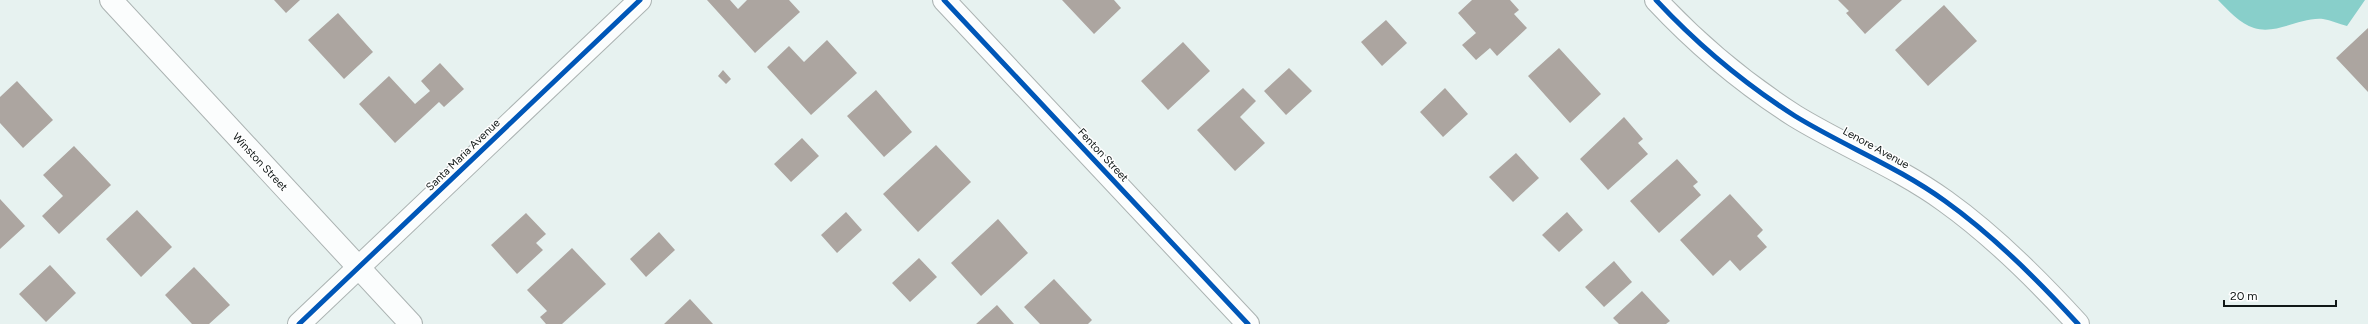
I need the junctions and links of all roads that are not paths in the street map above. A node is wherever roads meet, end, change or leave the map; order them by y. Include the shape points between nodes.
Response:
1 (110, 0) edge
2 (640, 0) edge
3 (944, 0) edge
4 (1656, 0) edge
5 (358, 268) junction
6 (299, 324) edge
7 (410, 324) edge
8 (1248, 324) edge
9 (2078, 324) edge

1 - 5 street, Winston Street
2 - 5 street, Santa Maria Avenue
3 - 8 street, Fenton Street
4 - 9 street, Lenore Avenue via 1700,44 1754,87 1796,116 1905,175 1945,201 1995,240
5 - 6 street, Santa Maria Avenue
5 - 7 street, Winston Street

